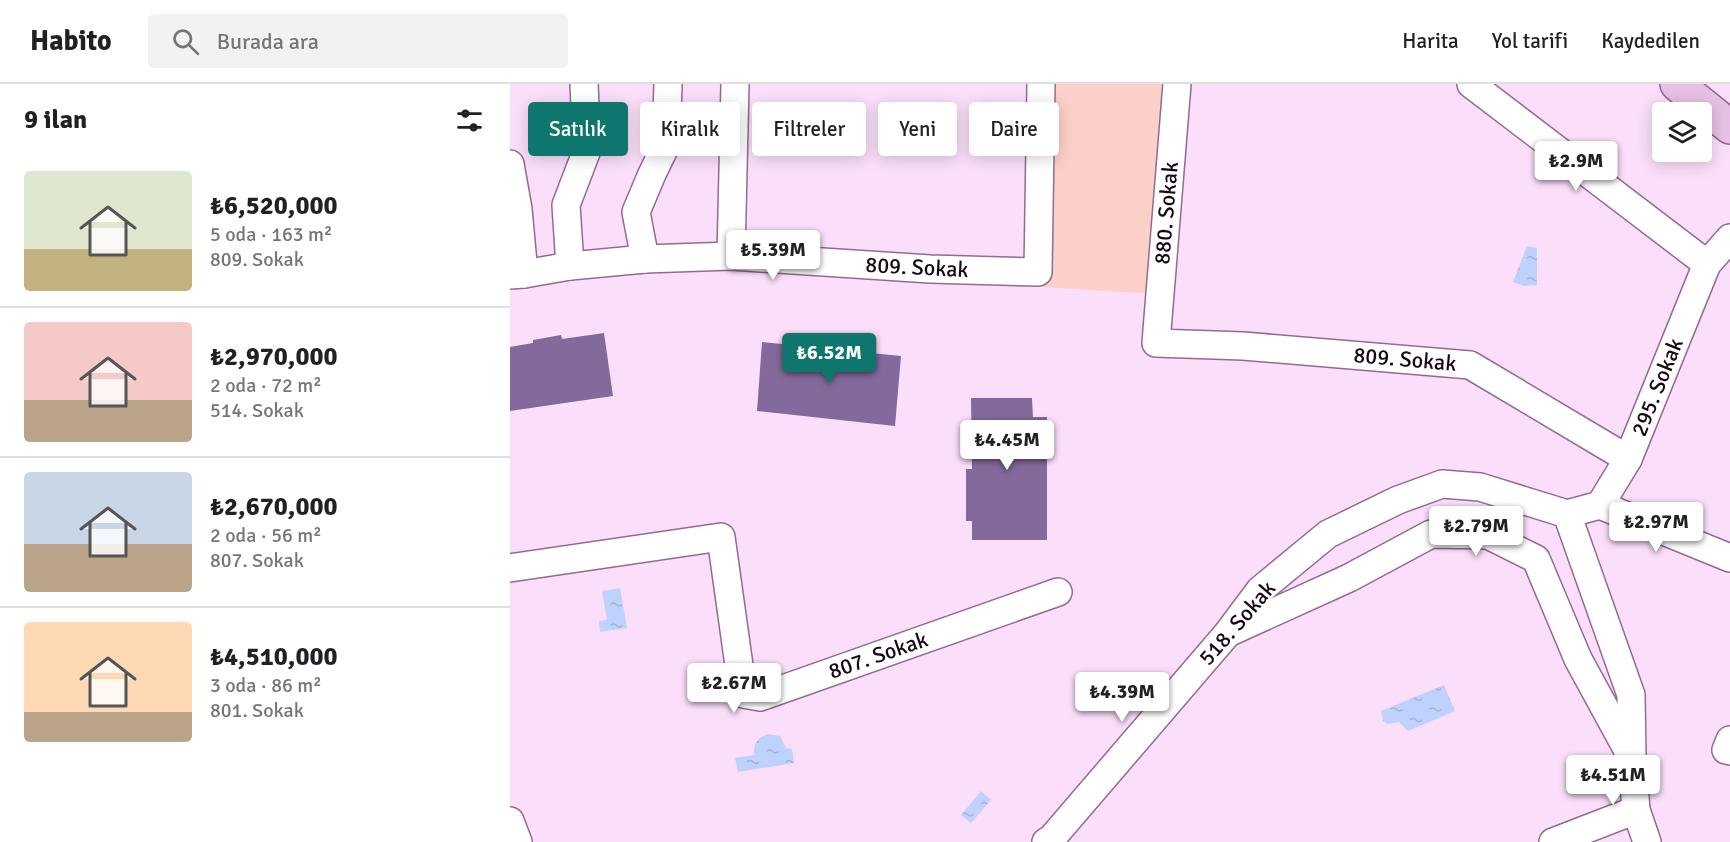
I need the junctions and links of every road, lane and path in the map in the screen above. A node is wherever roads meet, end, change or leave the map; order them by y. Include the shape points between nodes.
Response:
1 (584, 84) edge
2 (668, 84) edge
3 (735, 84) edge
4 (1041, 84) edge
5 (1177, 84) edge
6 (1471, 84) edge
7 (1677, 84) edge
8 (1730, 127) edge
9 (510, 164) edge
10 (1730, 238) edge
11 (731, 256) junction
12 (645, 260) junction
13 (1707, 264) junction
14 (570, 266) junction
15 (517, 274) edge
16 (1156, 343) joint
17 (1628, 459) junction
18 (1600, 506) junction
19 (1567, 514) junction
20 (1730, 558) edge
21 (510, 568) edge
22 (1058, 592) dead end
23 (1227, 634) junction
24 (1632, 758) junction
25 (1636, 810) junction
26 (510, 821) edge
27 (518, 842) edge
28 (1046, 842) edge
29 (1553, 842) edge
30 (1647, 842) edge

1 - 14 street via 587,150 566,206
2 - 12 street via 666,145 636,212
3 - 11 street
4 - 11 street, 809. Sokak via 1038,272
5 - 16 street, 880. Sokak
6 - 13 street
7 - 8 main road
9 - 15 street via 518,209
10 - 13 street, 295. Sokak
11 - 12 street, 809. Sokak
12 - 14 street, 809. Sokak
13 - 17 street, 295. Sokak
14 - 15 street, 809. Sokak
16 - 17 street, 809. Sokak via 1243,346 1470,365
17 - 18 street, 295. Sokak
18 - 19 street
18 - 20 street
19 - 23 street, 518. Sokak via 1480,487 1442,484 1398,500 1328,534 1260,590
19 - 24 street via 1631,695
21 - 22 street, 807. Sokak via 722,537 743,694 760,697
23 - 24 street via 1349,578 1431,534 1488,535 1536,559 1578,659
23 - 28 street, 518. Sokak
24 - 25 street
25 - 29 street
25 - 30 street
26 - 27 street

